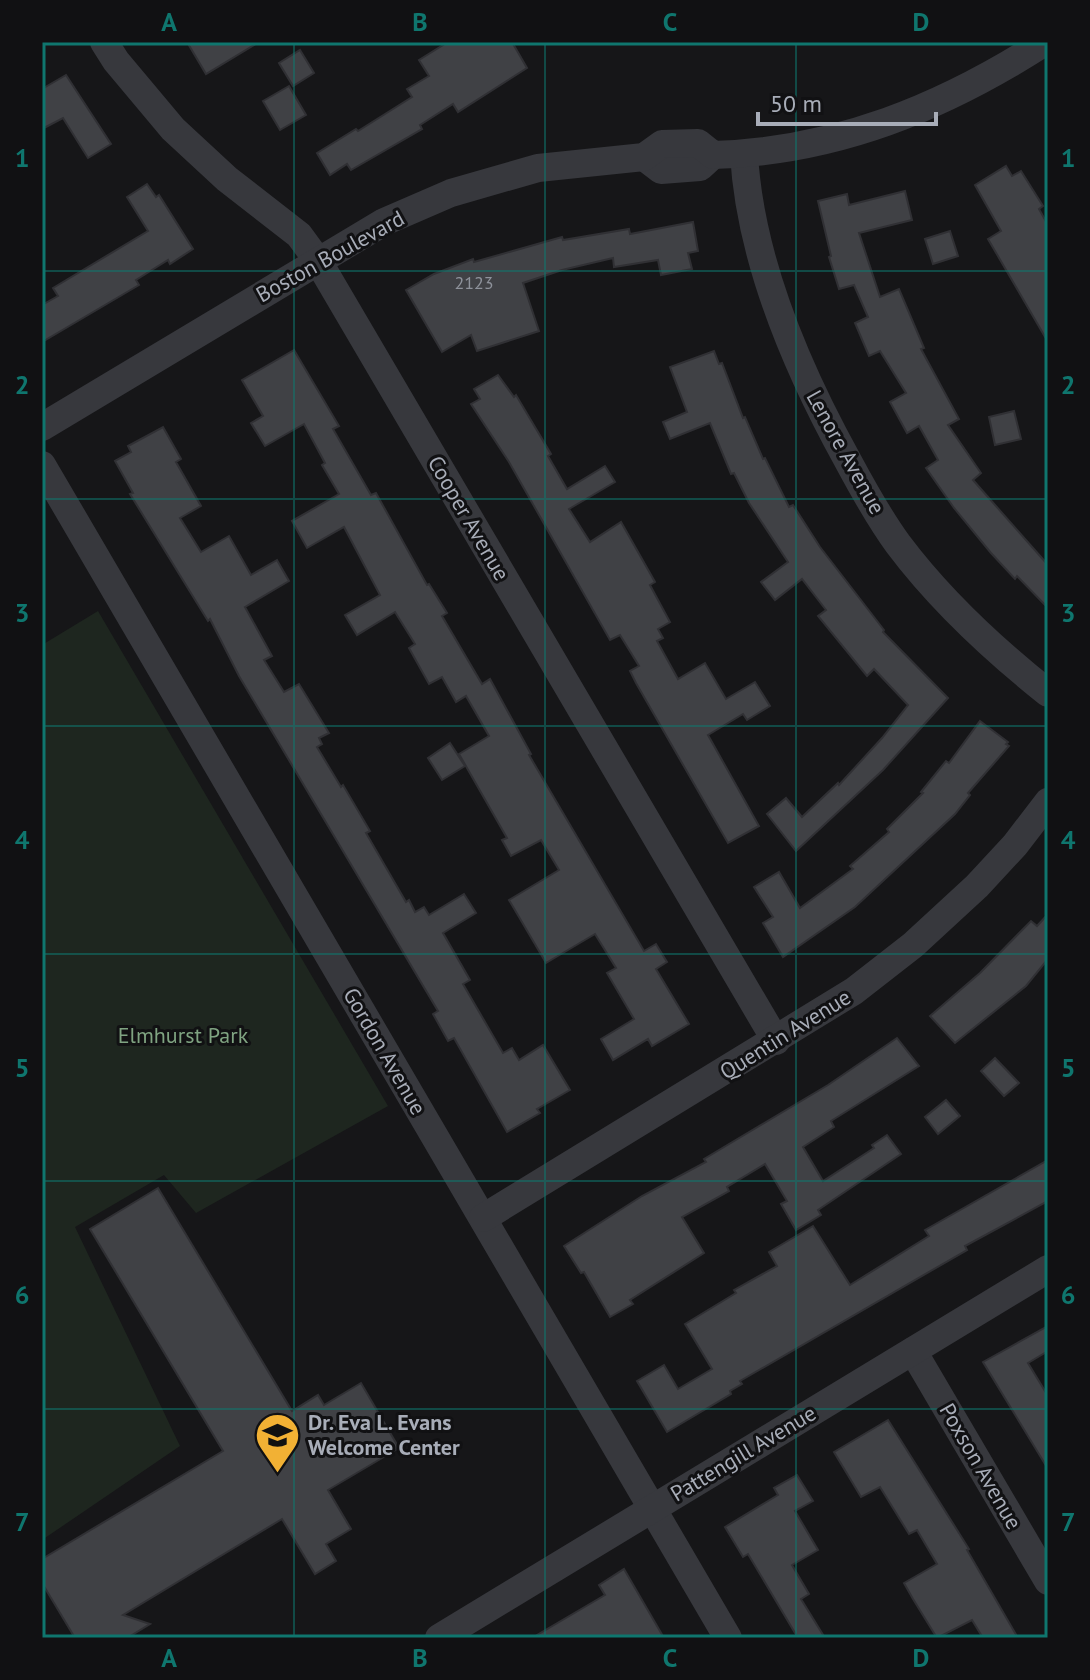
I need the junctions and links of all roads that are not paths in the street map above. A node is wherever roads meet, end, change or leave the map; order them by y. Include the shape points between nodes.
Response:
1 (104, 42) edge
2 (1045, 42) edge
3 (744, 154) junction
4 (318, 261) junction
5 (42, 427) edge
6 (42, 465) edge
7 (1048, 693) edge
8 (1048, 802) edge
9 (776, 1041) junction
10 (483, 1218) junction
11 (1048, 1269) edge
12 (913, 1351) junction
13 (652, 1508) junction
14 (1048, 1581) edge
15 (439, 1638) edge
16 (728, 1638) edge

1 - 4 street, Cooper Avenue via 173,129 299,235
2 - 3 street, Boston Boulevard via 907,116 821,141
3 - 4 street, Boston Boulevard via 713,155 698,143 662,144 644,157 538,168 451,193 384,222
3 - 7 street, Lenore Avenue via 766,269 789,341 854,472 898,544 946,600
4 - 5 street, Boston Boulevard
4 - 9 street, Cooper Avenue
6 - 10 street, Gordon Avenue
8 - 9 street, Quentin Avenue via 977,886 913,945
9 - 10 street, Quentin Avenue
10 - 13 street, Gordon Avenue
11 - 12 street, Pattengill Avenue
12 - 13 street, Pattengill Avenue
12 - 14 street, Poxson Avenue
13 - 15 street, Pattengill Avenue
13 - 16 street, Gordon Avenue

